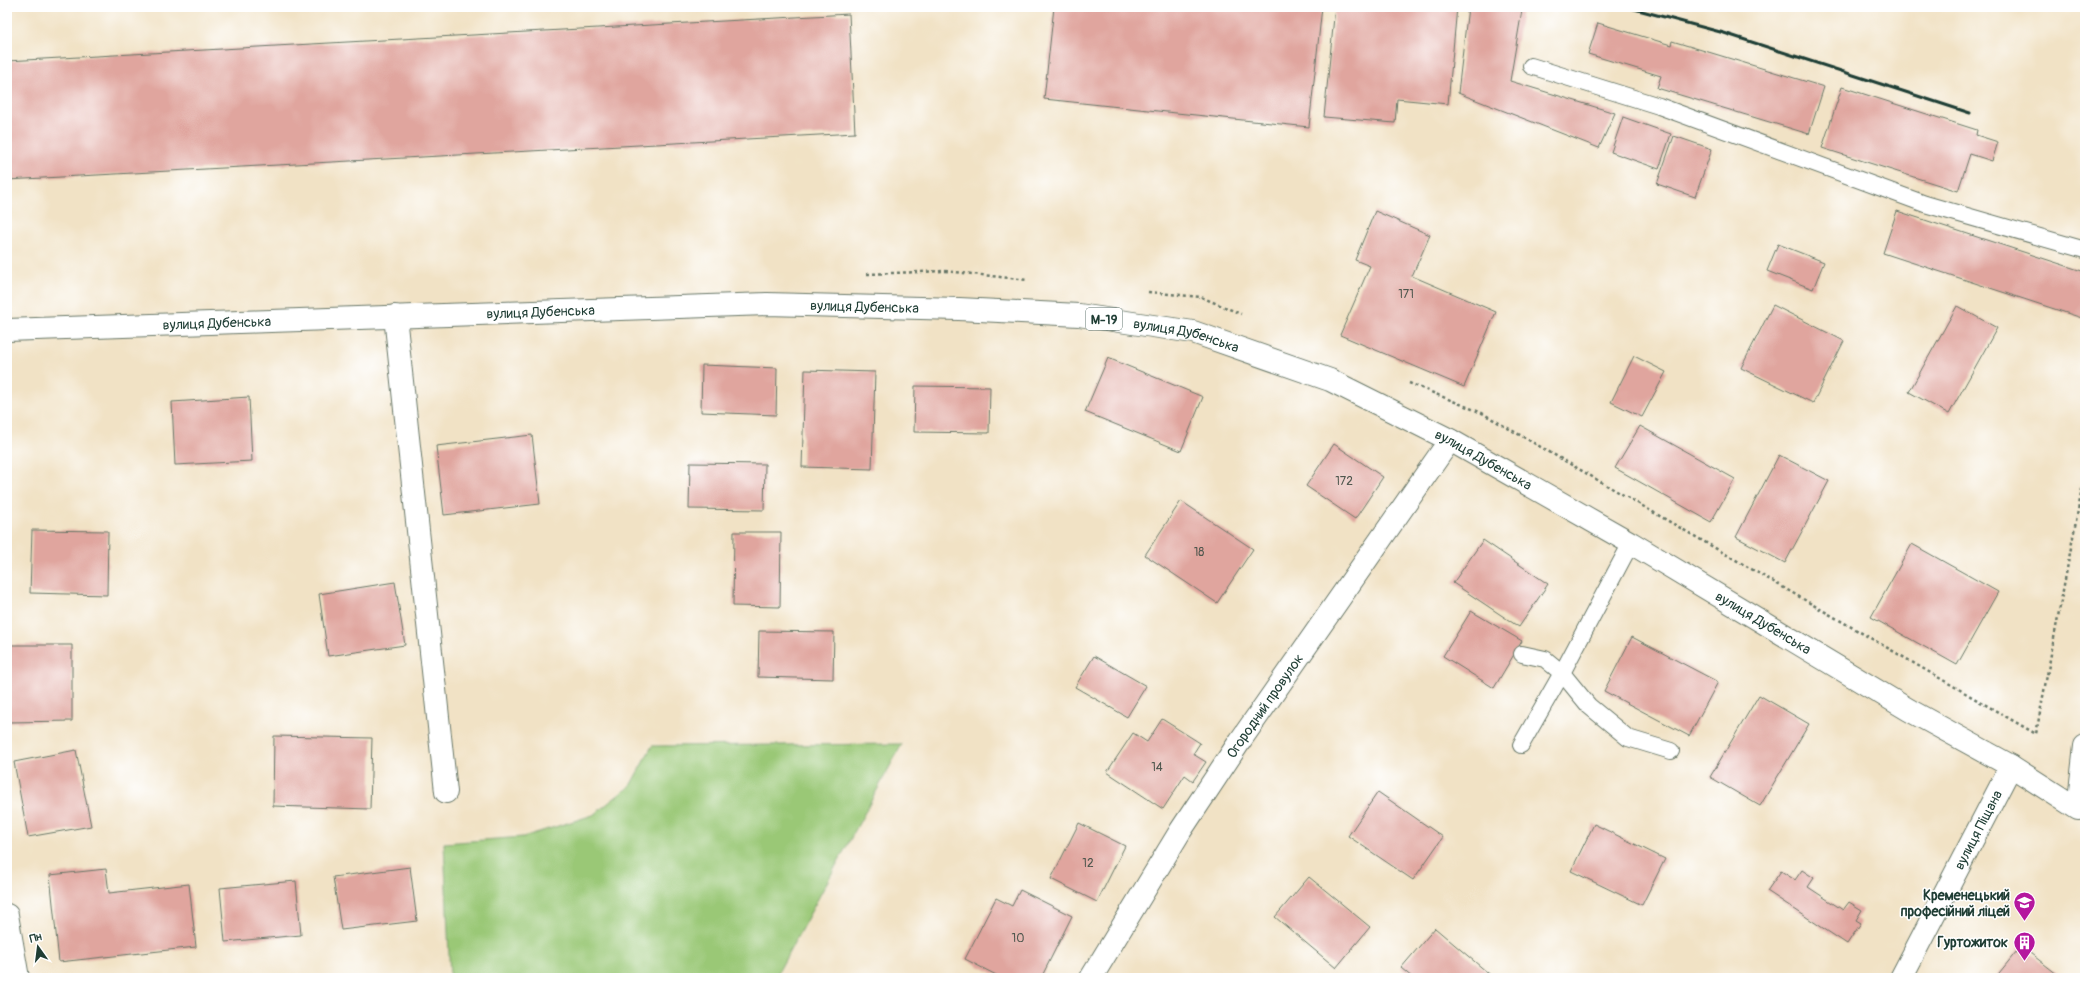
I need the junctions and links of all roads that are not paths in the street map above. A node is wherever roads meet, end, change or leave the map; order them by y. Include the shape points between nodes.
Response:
1 (1531, 66) dead end
2 (2085, 250) edge
3 (395, 316) junction
4 (7, 330) edge
5 (1450, 440) junction
6 (1631, 543) junction
7 (1522, 654) dead end
8 (1562, 673) junction
9 (1521, 745) dead end
10 (2085, 746) edge
11 (1671, 751) dead end
12 (2011, 766) junction
13 (446, 792) dead end
14 (7, 915) edge
15 (18, 978) edge
16 (1091, 978) edge
17 (1901, 978) edge

1 - 2 lane via 1659,106 1925,204
3 - 4 main road, вулиця Дубенська / М-19
3 - 5 main road, вулиця Дубенська / М-19 via 767,304 1079,315 1193,332 1330,380
3 - 13 main road
5 - 6 main road, вулиця Дубенська / М-19
5 - 16 main road, Огородний провулок via 1240,741 1181,830
6 - 8 lane
6 - 12 main road, вулиця Дубенська / М-19 via 1909,710
7 - 8 lane via 1545,659
8 - 9 lane
8 - 11 lane via 1589,706 1628,738
10 - 12 main road, вулиця Дубенська / М-19 via 2078,809
12 - 17 main road, вулиця Піщана
14 - 15 main road

